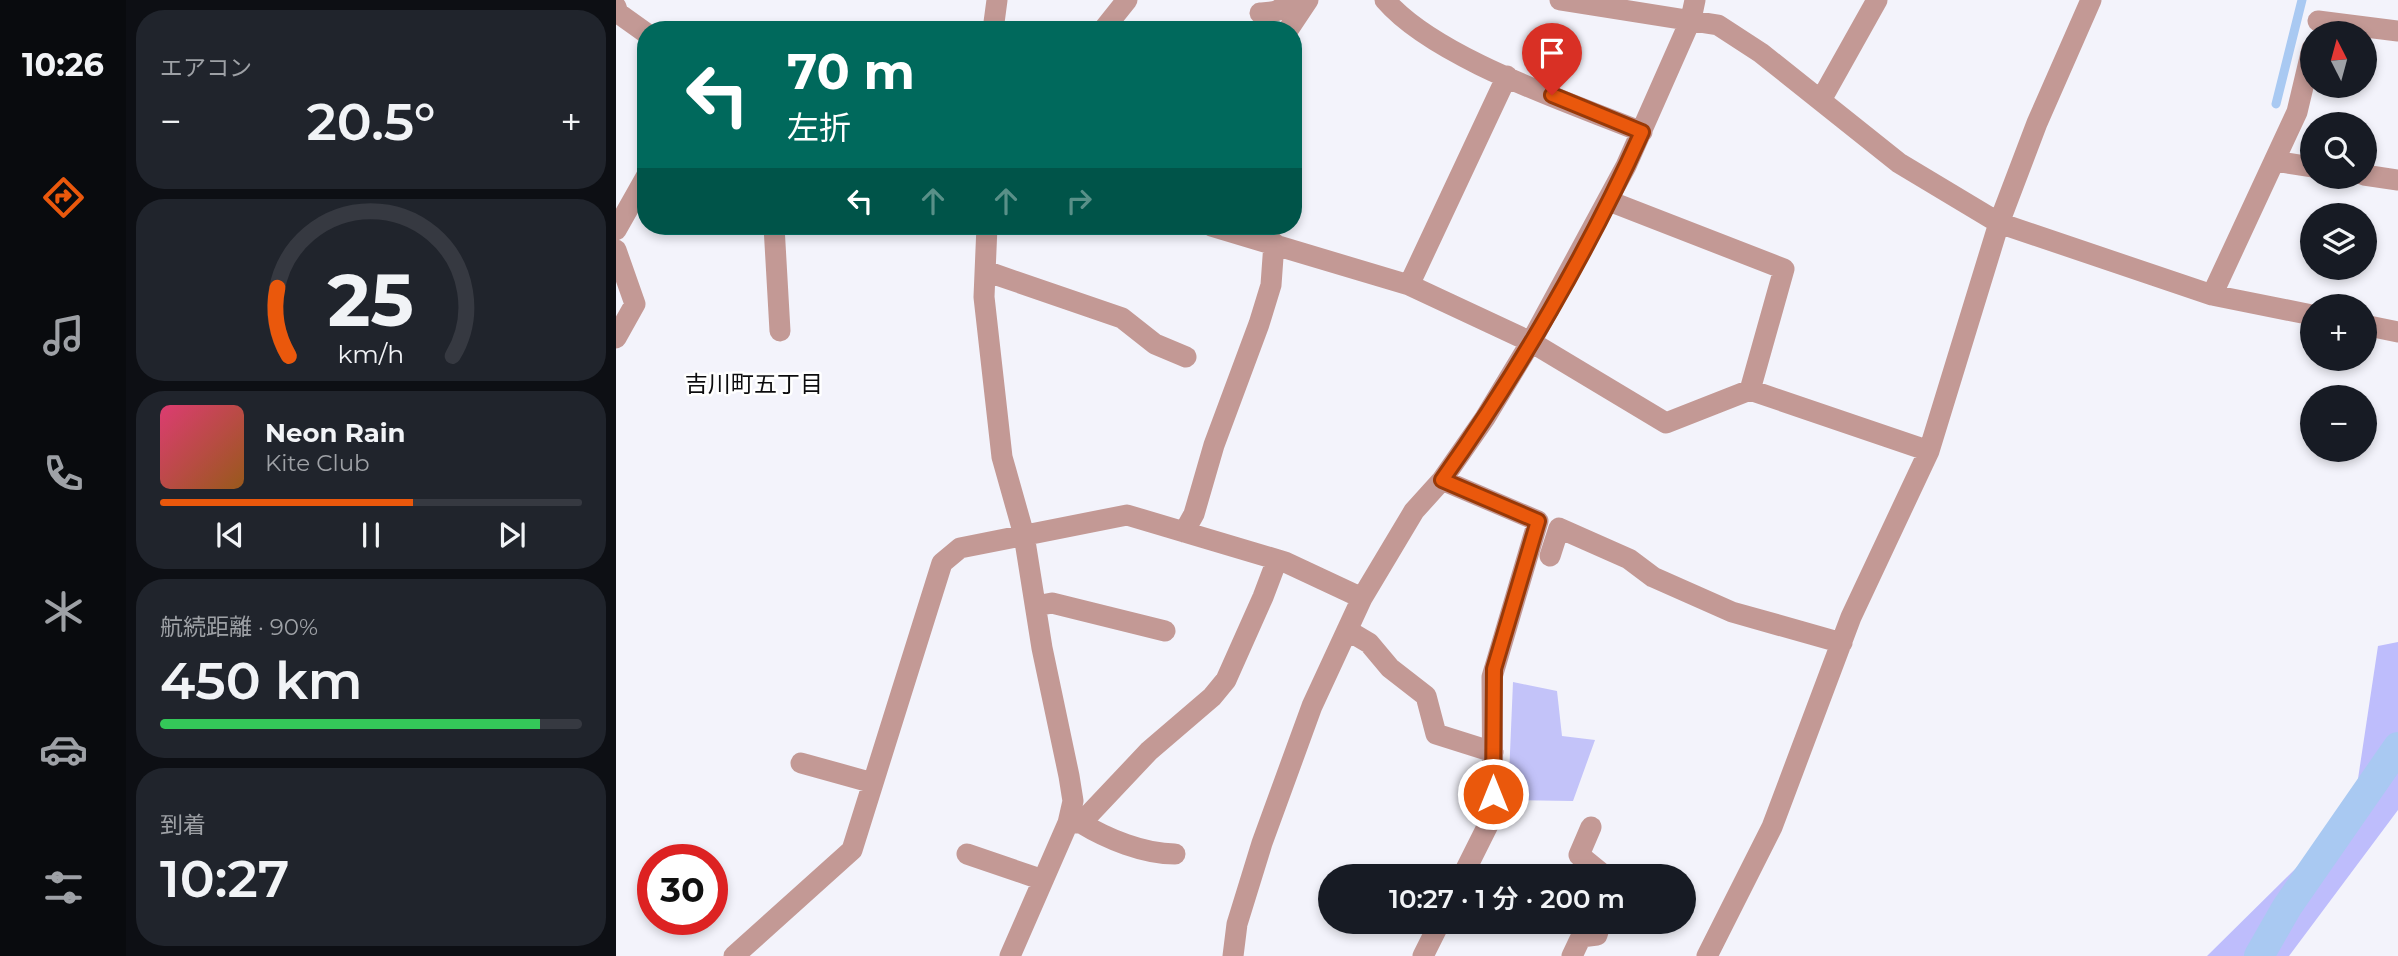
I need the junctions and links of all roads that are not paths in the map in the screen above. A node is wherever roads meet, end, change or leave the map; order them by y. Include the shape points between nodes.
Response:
1 (997, 0) edge
2 (1127, 0) edge
3 (1286, 0) edge
4 (1308, 0) edge
5 (1385, 0) edge
6 (1560, 0) edge
7 (1877, 0) edge
8 (2091, 0) edge
9 (616, 7) edge
10 (1693, 10) edge
11 (1260, 13) dead end
12 (2319, 18) edge
13 (994, 21) edge
14 (1110, 21) edge
15 (1294, 21) edge
16 (637, 27) edge
17 (2398, 31) edge
18 (1507, 76) junction
19 (2300, 98) edge
20 (1821, 100) junction
21 (1642, 132) junction
22 (2275, 161) junction
23 (2300, 165) edge
24 (2377, 177) edge
25 (2398, 180) edge
26 (637, 193) edge
27 (1609, 201) junction
28 (1999, 223) junction
29 (616, 230) edge
30 (775, 235) edge
31 (987, 235) edge
32 (1255, 235) edge
33 (1274, 243) junction
34 (616, 250) edge
35 (985, 274) junction
36 (622, 283) edge
37 (1409, 285) junction
38 (2212, 295) junction
39 (2300, 313) edge
40 (2377, 328) edge
41 (780, 331) dead end
42 (2398, 332) edge
43 (616, 338) edge
44 (1531, 342) junction
45 (1186, 357) dead end
46 (1750, 390) junction
47 (1929, 451) junction
48 (1442, 480) junction
49 (1184, 532) junction
50 (1024, 535) junction
51 (1550, 556) dead end
52 (1277, 560) junction
53 (1362, 598) junction
54 (1036, 606) junction
55 (1347, 630) junction
56 (1164, 631) dead end
57 (1842, 643) junction
58 (1493, 752) junction
59 (831, 756) dead end
60 (801, 763) dead end
61 (876, 776) junction
62 (1074, 823) junction
63 (1591, 827) dead end
64 (967, 854) dead end
65 (1175, 854) dead end
66 (1468, 864) edge
67 (1590, 864) edge
68 (1043, 880) junction
69 (1434, 934) edge
70 (1597, 934) edge
71 (734, 956) edge
72 (1010, 956) edge
73 (1233, 956) edge
74 (1423, 956) edge
75 (1573, 956) edge
76 (1707, 956) edge

1 - 13 street
2 - 14 street
3 - 11 street via 1277,12
4 - 15 street
5 - 18 street via 1437,42
6 - 10 street
7 - 20 street
8 - 28 street
9 - 16 street
10 - 20 street
10 - 21 street
12 - 17 street
18 - 21 street
18 - 37 street
19 - 22 street
20 - 28 street via 1899,163
21 - 27 street
22 - 23 street
22 - 38 street
24 - 25 street
26 - 29 street
27 - 44 street
27 - 46 street via 1784,269
28 - 38 street
28 - 47 street
30 - 41 street
31 - 35 street
32 - 33 street
33 - 37 street
33 - 49 street via 1271,285 1259,324
34 - 36 street
35 - 45 street via 1122,318 1155,344
35 - 50 street via 1002,457
36 - 43 street via 635,303
37 - 44 street
38 - 39 street
40 - 42 street
44 - 46 street via 1666,423
44 - 48 street
46 - 47 street
47 - 57 street
48 - 53 street via 1415,511
48 - 58 street via 1538,521 1494,669
49 - 50 street via 1127,515
49 - 52 street
50 - 54 street
50 - 61 street via 960,548 942,563
51 - 57 street via 1559,528 1629,559 1653,577 1732,611
52 - 53 street
52 - 62 street via 1226,680
53 - 55 street
54 - 56 street via 1052,603
54 - 62 street
55 - 58 street via 1370,643 1390,668 1426,696 1436,734
55 - 73 street via 1312,706 1262,843 1237,924
57 - 76 street via 1772,827
58 - 66 street via 1493,815
59 - 61 street
60 - 61 street
61 - 71 street via 852,850
62 - 65 street via 1161,854
62 - 68 street
63 - 67 street via 1579,855
64 - 68 street
68 - 72 street
69 - 74 street
70 - 75 street via 1581,937

